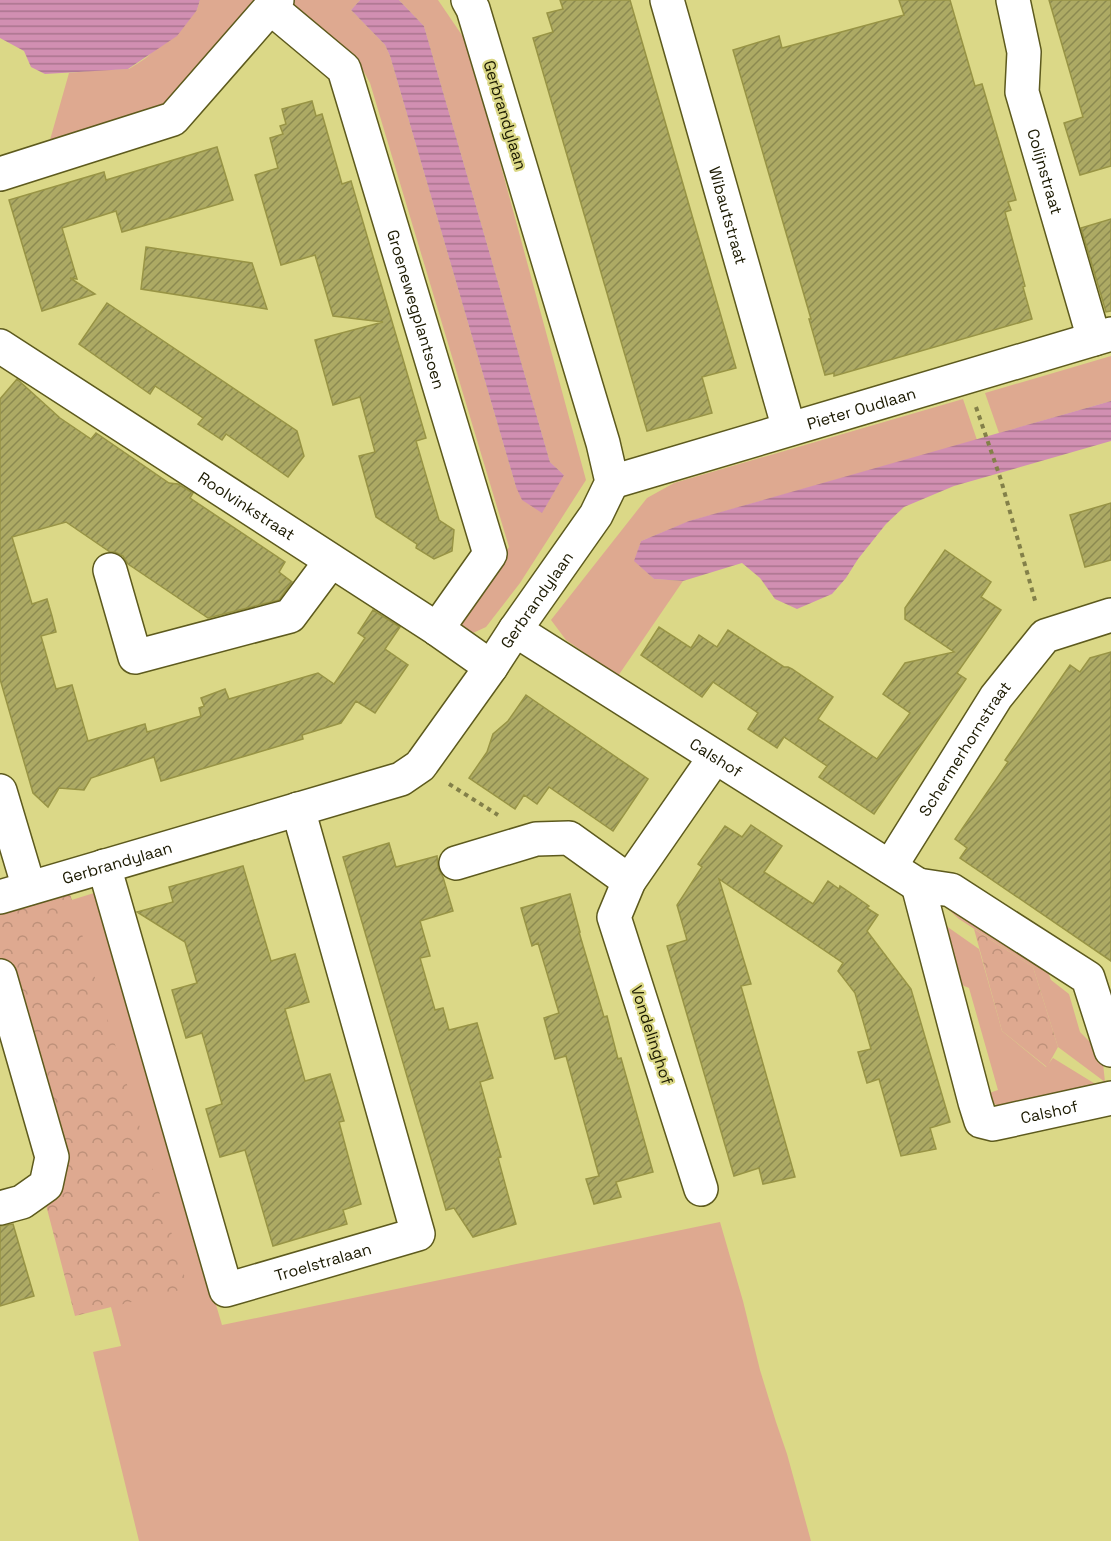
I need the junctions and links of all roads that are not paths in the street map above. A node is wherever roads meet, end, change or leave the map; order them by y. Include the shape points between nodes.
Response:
1 (667, 0) edge
2 (1012, 0) edge
3 (476, 3) edge
4 (274, 4) edge
5 (0, 174) edge
6 (1103, 337) edge
7 (0, 346) edge
8 (789, 429) junction
9 (612, 482) junction
10 (330, 561) junction
11 (110, 570) dead end
12 (1111, 615) edge
13 (437, 629) junction
14 (515, 630) junction
15 (491, 667) junction
16 (715, 758) junction
17 (0, 791) edge
18 (298, 810) junction
19 (456, 863) dead end
20 (104, 866) junction
21 (890, 867) junction
22 (629, 882) junction
23 (918, 885) junction
24 (15, 892) edge
25 (0, 976) edge
26 (1111, 1050) edge
27 (1111, 1098) edge
28 (701, 1189) dead end
29 (0, 1208) edge

1 - 8 street, Wibautstraat
2 - 6 street, Colijnstraat via 1024,52 1022,92
3 - 9 street, Gerbrandylaan
4 - 5 street via 174,119
4 - 13 street, Groenewegplantsoen via 344,69 490,554
6 - 8 street, Pieter Oudlaan
7 - 10 street, Roolvinkstraat
8 - 9 street, Pieter Oudlaan
9 - 14 street, Gerbrandylaan via 596,514
10 - 11 street via 290,616 135,657
10 - 13 street, Roolvinkstraat
12 - 21 street, Schermerhornstraat via 1045,636 996,697
13 - 15 street, Roolvinkstraat
14 - 15 street, Gerbrandylaan
14 - 16 street, Calshof
15 - 18 street, Gerbrandylaan via 420,766 400,779
16 - 21 street, Calshof
16 - 22 street, Vondelinghof
17 - 24 street
18 - 20 street, Gerbrandylaan
18 - 20 street, Troelstralaan via 418,1234 226,1290
19 - 22 street via 536,839 569,838
20 - 24 street, Gerbrandylaan
21 - 23 street, Calshof
22 - 28 street, Vondelinghof via 614,917
23 - 26 street, Calshof via 951,890 1088,978
23 - 27 street, Calshof via 981,1121 993,1124
25 - 29 street via 52,1157 46,1185 22,1202

